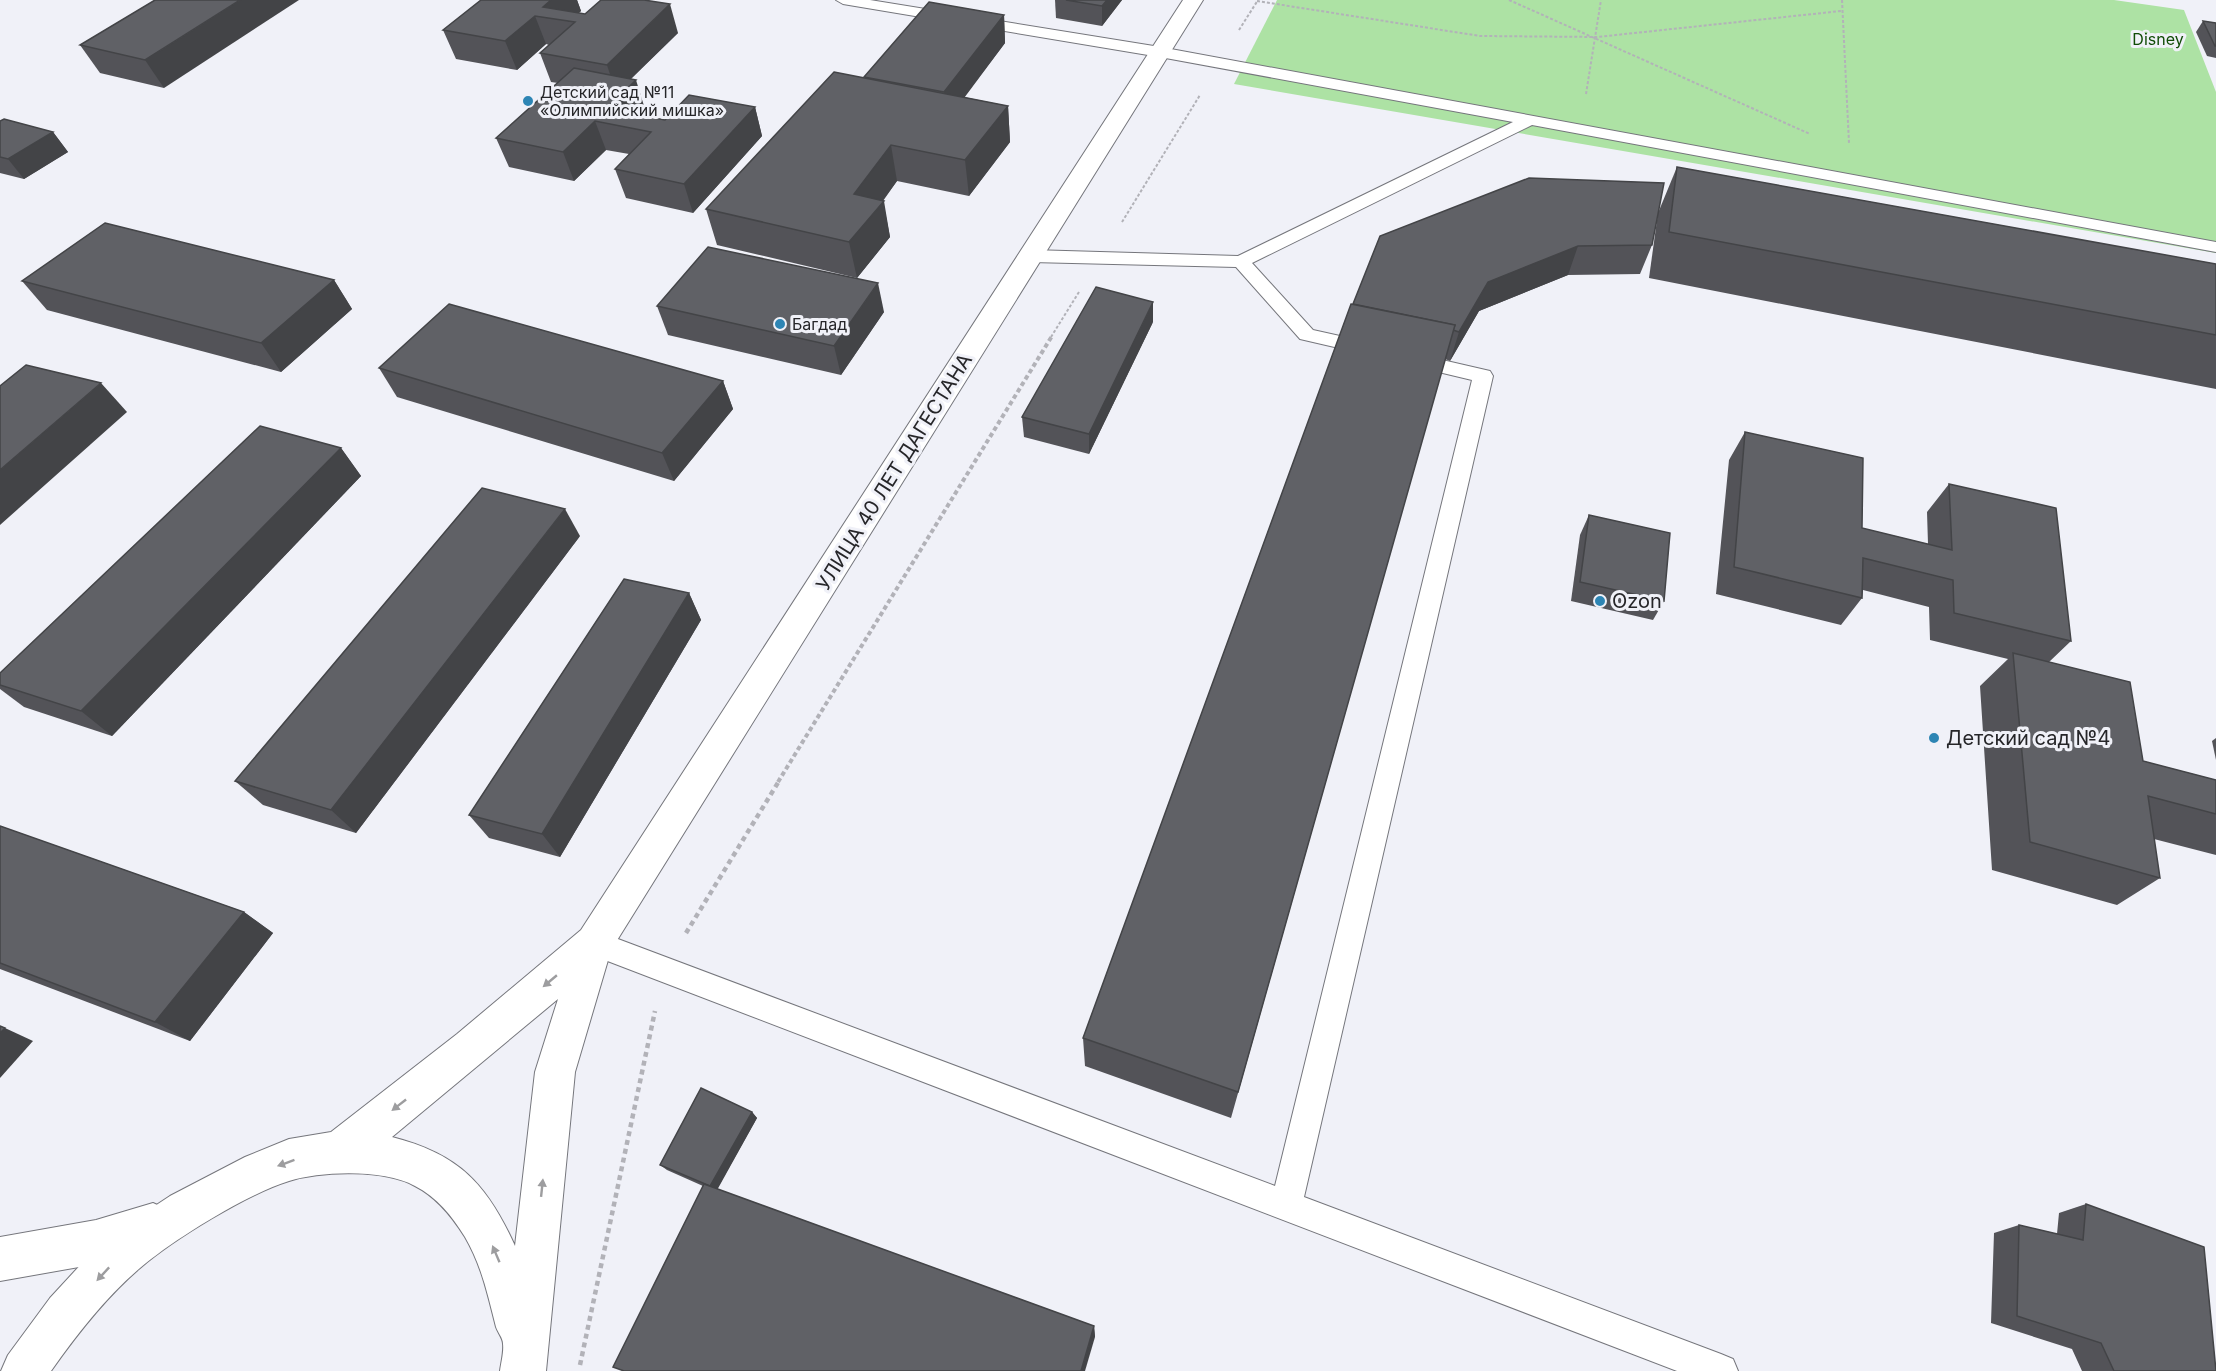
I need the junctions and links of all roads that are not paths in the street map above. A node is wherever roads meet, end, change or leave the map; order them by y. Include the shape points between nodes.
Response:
1 (843, 0) edge
2 (1193, 0) edge
3 (1160, 52) junction
4 (1528, 121) junction
5 (2216, 247) edge
6 (1031, 256) junction
7 (1241, 262) junction
8 (594, 943) junction
9 (341, 1151) junction
10 (1286, 1206) junction
11 (172, 1219) junction
12 (0, 1259) edge
13 (523, 1370) edge
14 (24, 1371) edge
15 (1721, 1371) edge

1 - 3 lane
2 - 3 street, УЛИЦА 40 ЛЕТ ДАГЕСТАНА
3 - 4 lane
3 - 6 street, УЛИЦА 40 ЛЕТ ДАГЕСТАНА
4 - 5 lane
4 - 7 lane
6 - 7 lane
6 - 8 street, УЛИЦА 40 ЛЕТ ДАГЕСТАНА
7 - 10 lane via 1307,335 1483,376
8 -> 9 street
8 - 10 lane
13 -> 8 street via 555,1072
9 -> 11 street via 290,1160
13 -> 9 street via 513,1294 472,1206 458,1189 437,1173 408,1160
10 - 15 lane
11 - 12 street via 96,1242
11 -> 14 street via 115,1261 51,1330

